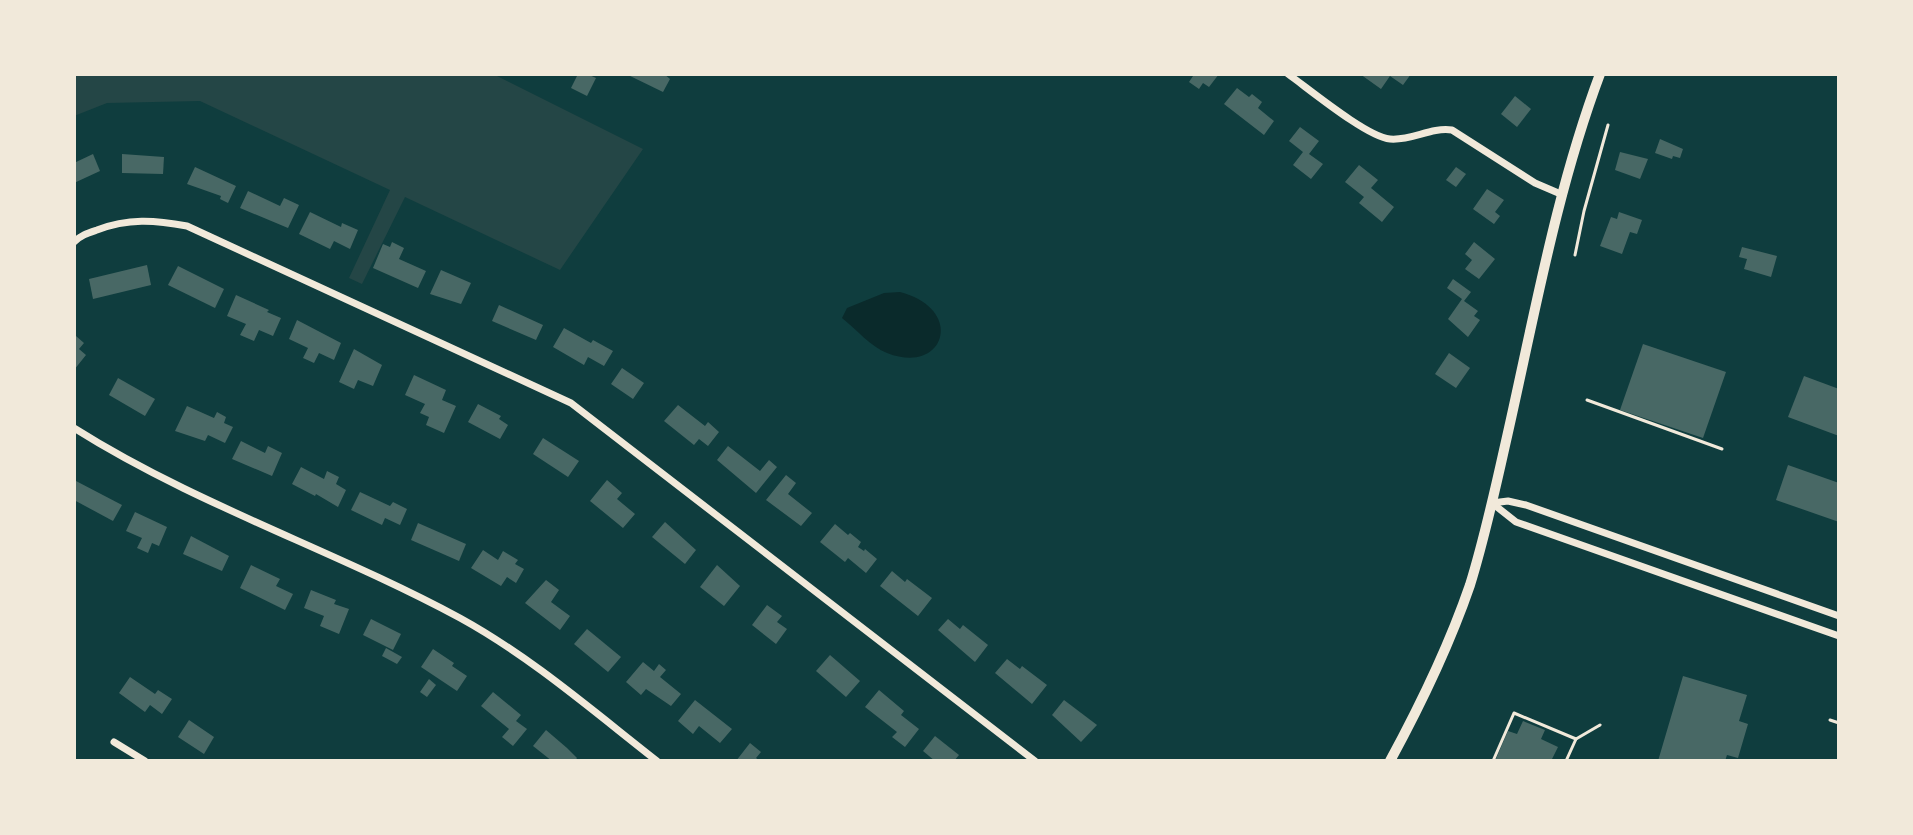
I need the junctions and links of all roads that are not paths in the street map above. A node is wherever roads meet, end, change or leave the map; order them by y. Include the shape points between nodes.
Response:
1 (1288, 74) edge
2 (1600, 74) edge
3 (1563, 195) junction
4 (74, 242) edge
5 (74, 428) edge
6 (1492, 503) junction
7 (1839, 616) edge
8 (1839, 636) edge
9 (114, 742) dead end
10 (145, 761) edge
11 (657, 761) edge
12 (1035, 761) edge
13 (1390, 761) edge

1 - 3 street via 1371,132 1387,139 1452,130
2 - 3 main road
3 - 6 main road
4 - 12 street via 120,221 187,226 571,403
5 - 11 street via 181,488 462,619 527,660
6 - 7 street via 1526,505
6 - 8 street via 1516,522
6 - 13 main road via 1452,634
9 - 10 street

